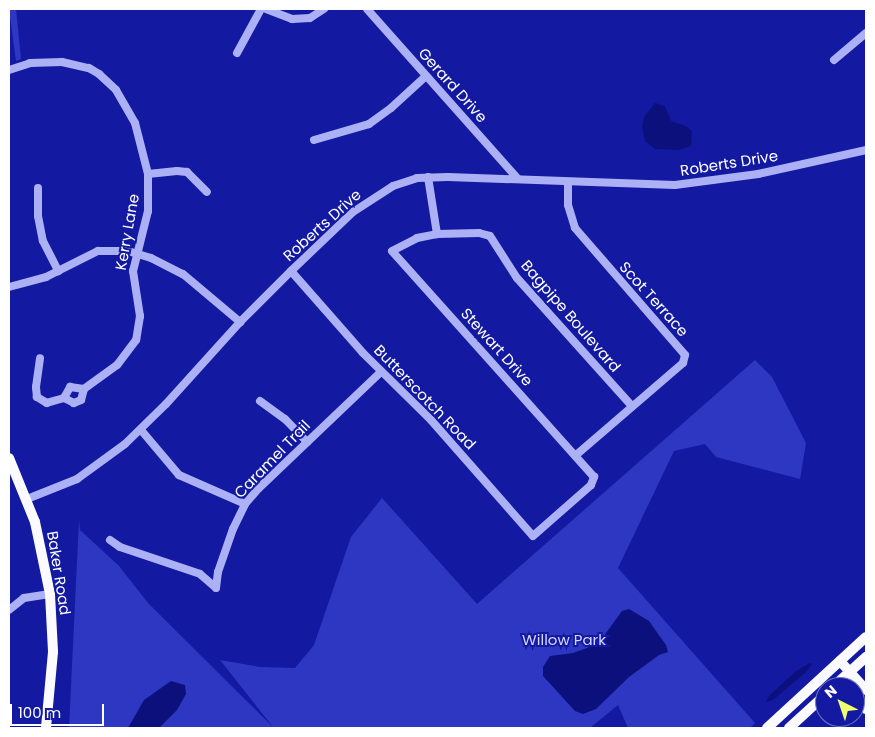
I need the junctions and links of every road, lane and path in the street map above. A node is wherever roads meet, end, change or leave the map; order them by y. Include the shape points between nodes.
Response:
1 (261, 9) edge
2 (266, 9) edge
3 (324, 9) edge
4 (367, 9) edge
5 (866, 33) edge
6 (236, 53) dead end
7 (834, 60) dead end
8 (9, 70) edge
9 (426, 76) junction
10 (314, 140) dead end
11 (866, 150) edge
12 (148, 174) junction
13 (428, 177) junction
14 (518, 179) junction
15 (568, 182) junction
16 (38, 188) dead end
17 (207, 192) dead end
18 (437, 234) junction
19 (138, 253) junction
20 (58, 271) junction
21 (294, 274) junction
22 (9, 286) edge
23 (240, 322) junction
24 (40, 358) dead end
25 (382, 372) junction
26 (84, 389) junction
27 (64, 398) junction
28 (260, 402) dead end
29 (632, 406) junction
30 (141, 430) junction
31 (307, 442) junction
32 (576, 455) junction
33 (9, 458) edge
34 (27, 499) junction
35 (245, 504) junction
36 (533, 536) joint
37 (110, 540) dead end
38 (50, 594) junction
39 (9, 610) edge
40 (866, 637) edge
41 (866, 657) edge
42 (840, 661) junction
43 (832, 669) junction
44 (850, 672) junction
45 (836, 677) edge
46 (847, 677) edge
47 (866, 690) edge
48 (815, 704) edge
49 (46, 728) edge
50 (767, 728) edge
51 (789, 728) edge

1 - 6 street
2 - 3 street via 292,19 310,18
4 - 9 street, Gerard Drive
5 - 7 street
8 - 12 street, Kerry Lane via 30,63 62,62 89,68 99,74 116,90 134,120
9 - 10 street via 369,124
9 - 14 street, Gerard Drive
11 - 15 street, Roberts Drive via 704,183 648,186
12 - 17 street via 187,172
12 - 19 street, Kerry Lane via 148,211
13 - 14 street, Roberts Drive
13 - 18 street
13 - 21 street, Roberts Drive via 393,186 368,200
14 - 15 street, Roberts Drive
15 - 29 street, Scot Terrace via 568,205 575,228 685,356 683,363
16 - 20 street via 38,216 43,241
18 - 29 street, Bagpipe Boulevard via 480,233 494,240 517,278
18 - 32 street, Stewart Drive via 417,238 392,251
19 - 20 street via 117,249 98,251
19 - 23 street via 183,274
19 - 26 street, Kerry Lane via 133,275 140,316 136,340 117,365
20 - 22 street via 33,282
21 - 23 street, Roberts Drive
21 - 25 street, Butterscotch Road
23 - 30 street, Roberts Drive
24 - 27 street, Kerry Lane via 37,397 47,403
25 - 31 street, Caramel Trail
25 - 36 street, Butterscotch Road via 421,410
26 - 27 street, Kerry Lane via 70,387
26 - 27 street, Kerry Lane via 78,402
28 - 31 street via 285,419
29 - 32 street, Scot Terrace
30 - 34 street, Roberts Drive via 77,479
30 - 35 street via 179,475
31 - 35 street, Caramel Trail
32 - 36 street, Stewart Drive via 592,473 594,482
33 - 34 main road, Baker Road
34 - 38 main road, Baker Road via 42,550
35 - 37 street, Caramel Trail via 218,572 216,588 200,574 120,547
38 - 39 street via 24,598
38 - 49 main road, Baker Road via 53,652
40 - 42 main road
41 - 44 main road
42 - 43 main road
42 - 44 main road
43 - 45 main road
43 - 50 main road
44 - 46 main road
44 - 47 main road
48 - 51 main road

